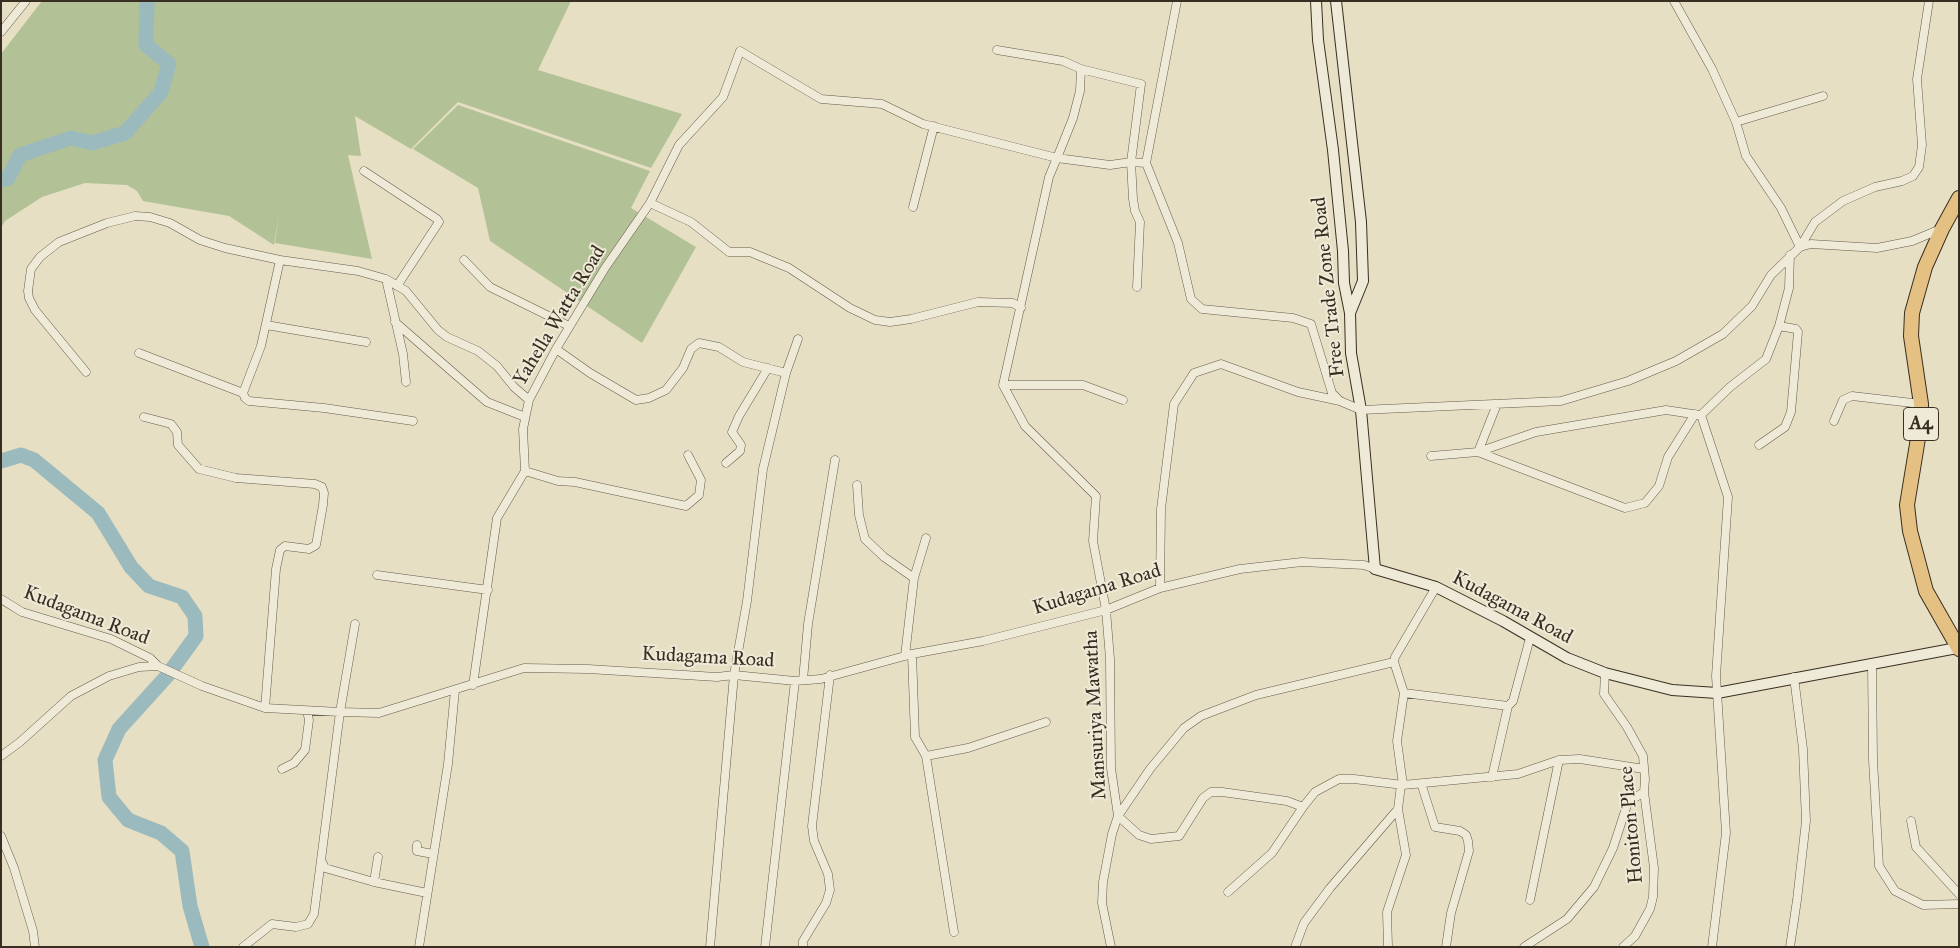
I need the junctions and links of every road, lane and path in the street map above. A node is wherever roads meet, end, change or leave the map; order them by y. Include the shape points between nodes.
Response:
1 (26, 1) edge
2 (1177, 1) edge
3 (1316, 1) edge
4 (1336, 1) edge
5 (1674, 1) edge
6 (1929, 1) edge
7 (1, 32) edge
8 (997, 50) dead end
9 (1081, 69) junction
10 (1823, 96) dead end
11 (1736, 122) junction
12 (934, 126) junction
13 (1057, 158) junction
14 (1131, 162) junction
15 (1146, 163) junction
16 (364, 171) dead end
17 (1959, 198) edge
18 (650, 203) junction
19 (913, 207) dead end
20 (1942, 229) junction
21 (1800, 247) junction
22 (1790, 254) junction
23 (280, 260) junction
24 (464, 260) dead end
25 (386, 279) junction
26 (397, 286) junction
27 (1136, 287) dead end
28 (1021, 308) junction
29 (1350, 312) junction
30 (395, 322) junction
31 (266, 325) junction
32 (569, 326) junction
33 (1779, 326) junction
34 (798, 339) dead end
35 (366, 342) dead end
36 (556, 349) junction
37 (139, 353) dead end
38 (768, 368) junction
39 (86, 372) dead end
40 (786, 373) junction
41 (406, 382) dead end
42 (1003, 385) junction
43 (243, 393) junction
44 (529, 400) junction
45 (1123, 400) dead end
46 (1340, 401) junction
47 (1496, 404) junction
48 (1922, 404) junction
49 (1361, 410) junction
50 (1698, 414) junction
51 (525, 416) junction
52 (144, 417) dead end
53 (413, 421) dead end
54 (1834, 421) dead end
55 (1759, 445) dead end
56 (1478, 452) junction
57 (688, 455) dead end
58 (1431, 456) dead end
59 (835, 460) dead end
60 (726, 463) dead end
61 (525, 471) junction
62 (857, 485) dead end
63 (926, 538) dead end
64 (1375, 569) junction
65 (377, 575) dead end
66 (914, 578) junction
67 (1436, 587) junction
68 (1160, 588) junction
69 (488, 590) junction
70 (1, 599) edge
71 (1106, 610) junction
72 (355, 624) dead end
73 (1530, 638) junction
74 (1958, 648) edge
75 (909, 655) junction
76 (1394, 662) junction
77 (1872, 663) junction
78 (158, 666) junction
79 (1605, 673) junction
80 (734, 675) junction
81 (830, 675) junction
82 (1794, 677) junction
83 (799, 681) junction
84 (473, 685) junction
85 (455, 690) junction
86 (1404, 693) junction
87 (1717, 693) junction
88 (1508, 706) junction
89 (265, 708) junction
90 (307, 711) junction
91 (340, 712) junction
92 (1046, 722) dead end
93 (1, 756) edge
94 (926, 756) junction
95 (1559, 760) junction
96 (282, 769) dead end
97 (1644, 769) junction
98 (1492, 777) junction
99 (1421, 783) junction
100 (1402, 785) junction
101 (1644, 792) junction
102 (1303, 807) junction
103 (1398, 809) junction
104 (1118, 816) junction
105 (1911, 820) dead end
106 (2, 841) edge
107 (417, 845) dead end
108 (433, 854) junction
109 (378, 857) dead end
110 (321, 860) junction
111 (374, 882) junction
112 (1228, 892) dead end
113 (427, 893) junction
114 (1959, 894) edge
115 (1530, 900) dead end
116 (1959, 904) edge
117 (954, 932) dead end
118 (35, 947) edge
119 (243, 947) edge
120 (419, 947) edge
121 (710, 947) edge
122 (765, 947) edge
123 (803, 947) edge
124 (1111, 947) edge
125 (1295, 947) edge
126 (1388, 947) edge
127 (1446, 947) edge
128 (1524, 947) edge
129 (1623, 947) edge
130 (1712, 947) edge
131 (1790, 947) edge

1 - 7 street
2 - 15 street
3 - 29 street, Free Trade Zone Road via 1344,283
4 - 29 street via 1361,222 1363,281
5 - 11 street via 1712,69
6 - 21 street via 1917,79 1922,145 1919,167 1913,176 1902,181 1875,187 1843,201 1815,222
8 - 9 street via 1063,61
9 - 13 street via 1073,118
9 - 14 street via 1141,84
10 - 11 street
11 - 21 street via 1746,156 1781,208
12 - 13 street
12 - 18 street, Yahella Watta Road via 882,104 821,99 740,51 723,98 680,144
12 - 19 street
13 - 14 street via 1110,165
13 - 28 street via 1049,178
14 - 15 street
14 - 27 street via 1133,199 1140,222
15 - 46 street via 1178,243 1191,299 1202,309 1293,318 1310,324 1332,393
16 - 26 street via 439,222
17 - 20 highway, A4
18 - 28 street via 691,222 729,252 750,252 789,268 850,308 875,320 911,319 978,302 1013,303
18 - 32 street, Yahella Watta Road
20 - 21 street via 1912,241 1877,248 1811,244
20 - 48 highway, A4 via 1925,267 1912,313 1912,336
21 - 22 street
22 - 33 street via 1789,288
22 - 47 street via 1771,274 1752,306 1724,334 1676,361 1628,381 1561,401
23 - 25 street via 358,271
23 - 31 street
23 - 39 street via 200,240 150,217 135,216 107,223 59,242 31,269 29,298 35,310
24 - 32 street via 490,287
25 - 26 street
25 - 30 street
26 - 44 street via 406,291 438,330 478,351
28 - 42 street
29 - 49 street, Free Trade Zone Road via 1351,353
30 - 41 street
30 - 51 street via 487,402
31 - 35 street
31 - 43 street
32 - 36 street, Yahella Watta Road
33 - 50 street via 1766,359
33 - 55 street via 1798,332 1791,412 1785,427
34 - 40 street
36 - 38 street via 636,400 666,390 683,368 691,349 700,342 719,347 743,362
36 - 44 street, Yahella Watta Road
37 - 43 street
38 - 40 street
38 - 60 street via 732,432 741,445 740,451
40 - 80 street via 763,469 747,601
42 - 45 street via 1083,385
42 - 71 street, Mansuriya Mawatha via 1025,426 1096,496 1093,541
43 - 53 street via 249,401
44 - 51 street, Yahella Watta Road
46 - 49 street
46 - 68 street via 1298,392 1221,364 1194,373 1174,404 1161,508
47 - 49 street
47 - 56 street
48 - 54 street via 1852,396 1843,400
48 - 74 highway, A4 via 1907,505 1910,531 1926,591
49 - 64 street, Free Trade Zone Road
50 - 56 street via 1666,410 1536,432
50 - 56 street via 1668,457 1658,486 1645,503 1626,508
50 - 87 street via 1728,497
51 - 61 street, Yahella Watta Road
52 - 89 street via 171,424 177,432 178,445 198,469 236,478 322,487 323,504 316,545 309,549 285,546 280,550
56 - 58 street
57 - 61 street via 701,480 699,495 686,506 558,481
59 - 83 street
61 - 69 street via 497,518
62 - 66 street via 865,539
63 - 66 street
64 - 67 street, Kudagama Road
64 - 68 street, Kudagama Road via 1364,564 1302,562 1240,569
65 - 69 street
66 - 75 street
67 - 73 street, Kudagama Road
67 - 76 street
68 - 71 street, Kudagama Road
69 - 84 street
70 - 78 street, Kudagama Road via 22,612 111,639 150,658
71 - 75 street, Kudagama Road via 982,641
71 - 104 street, Mansuriya Mawatha via 1111,768
72 - 91 street
73 - 79 street, Kudagama Road
73 - 88 street via 1513,701
74 - 77 street, Kudagama Road
75 - 81 street, Kudagama Road
75 - 94 street via 916,737
76 - 86 street
76 - 104 street, Mansuriya Mawatha via 1256,695 1201,716 1184,728 1150,769
77 - 82 street, Kudagama Road
77 - 116 street via 1879,866 1895,892 1923,904
78 - 89 street, Kudagama Road via 202,686
78 - 93 street via 139,667 109,676 72,696
79 - 87 street, Kudagama Road via 1672,690
79 - 97 street, Honiton Place via 1604,694 1640,747
80 - 83 street, Kudagama Road
80 - 84 street, Kudagama Road via 717,677 524,668
80 - 121 street
81 - 83 street, Kudagama Road
81 - 123 street via 812,826 830,890 826,903 803,941
82 - 87 street, Kudagama Road
82 - 131 street via 1803,749 1806,821
83 - 122 street
84 - 85 street, Kudagama Road
85 - 91 street, Kudagama Road via 379,713
85 - 108 street via 448,764
86 - 88 street
86 - 100 street via 1397,741
87 - 130 street via 1726,833
88 - 98 street
89 - 90 street, Kudagama Road
90 - 91 street, Kudagama Road
90 - 96 street via 305,750 294,763
91 - 110 street
92 - 94 street via 968,748
94 - 117 street
95 - 97 street via 1580,759
95 - 98 street via 1518,774
95 - 115 street
97 - 101 street, Honiton Place
98 - 99 street
99 - 100 street
99 - 127 street via 1435,827 1460,831 1468,841 1469,851 1451,913
100 - 102 street via 1340,779 1315,792
100 - 103 street
101 - 128 street via 1628,802 1613,848 1594,887 1567,919
101 - 129 street, Honiton Place via 1654,868 1653,897 1640,928
102 - 104 street via 1287,801 1211,792 1203,798 1179,836 1151,839 1139,835
102 - 112 street via 1272,853
103 - 125 street via 1330,888 1304,923
103 - 126 street via 1406,855 1386,912
104 - 124 street via 1103,882 1102,903
105 - 114 street via 1916,847
106 - 118 street via 14,868
107 - 108 street via 417,851
108 - 113 street
109 - 111 street
110 - 111 street via 325,868
110 - 119 street via 314,914 308,924 296,927 272,924
111 - 113 street
113 - 120 street

